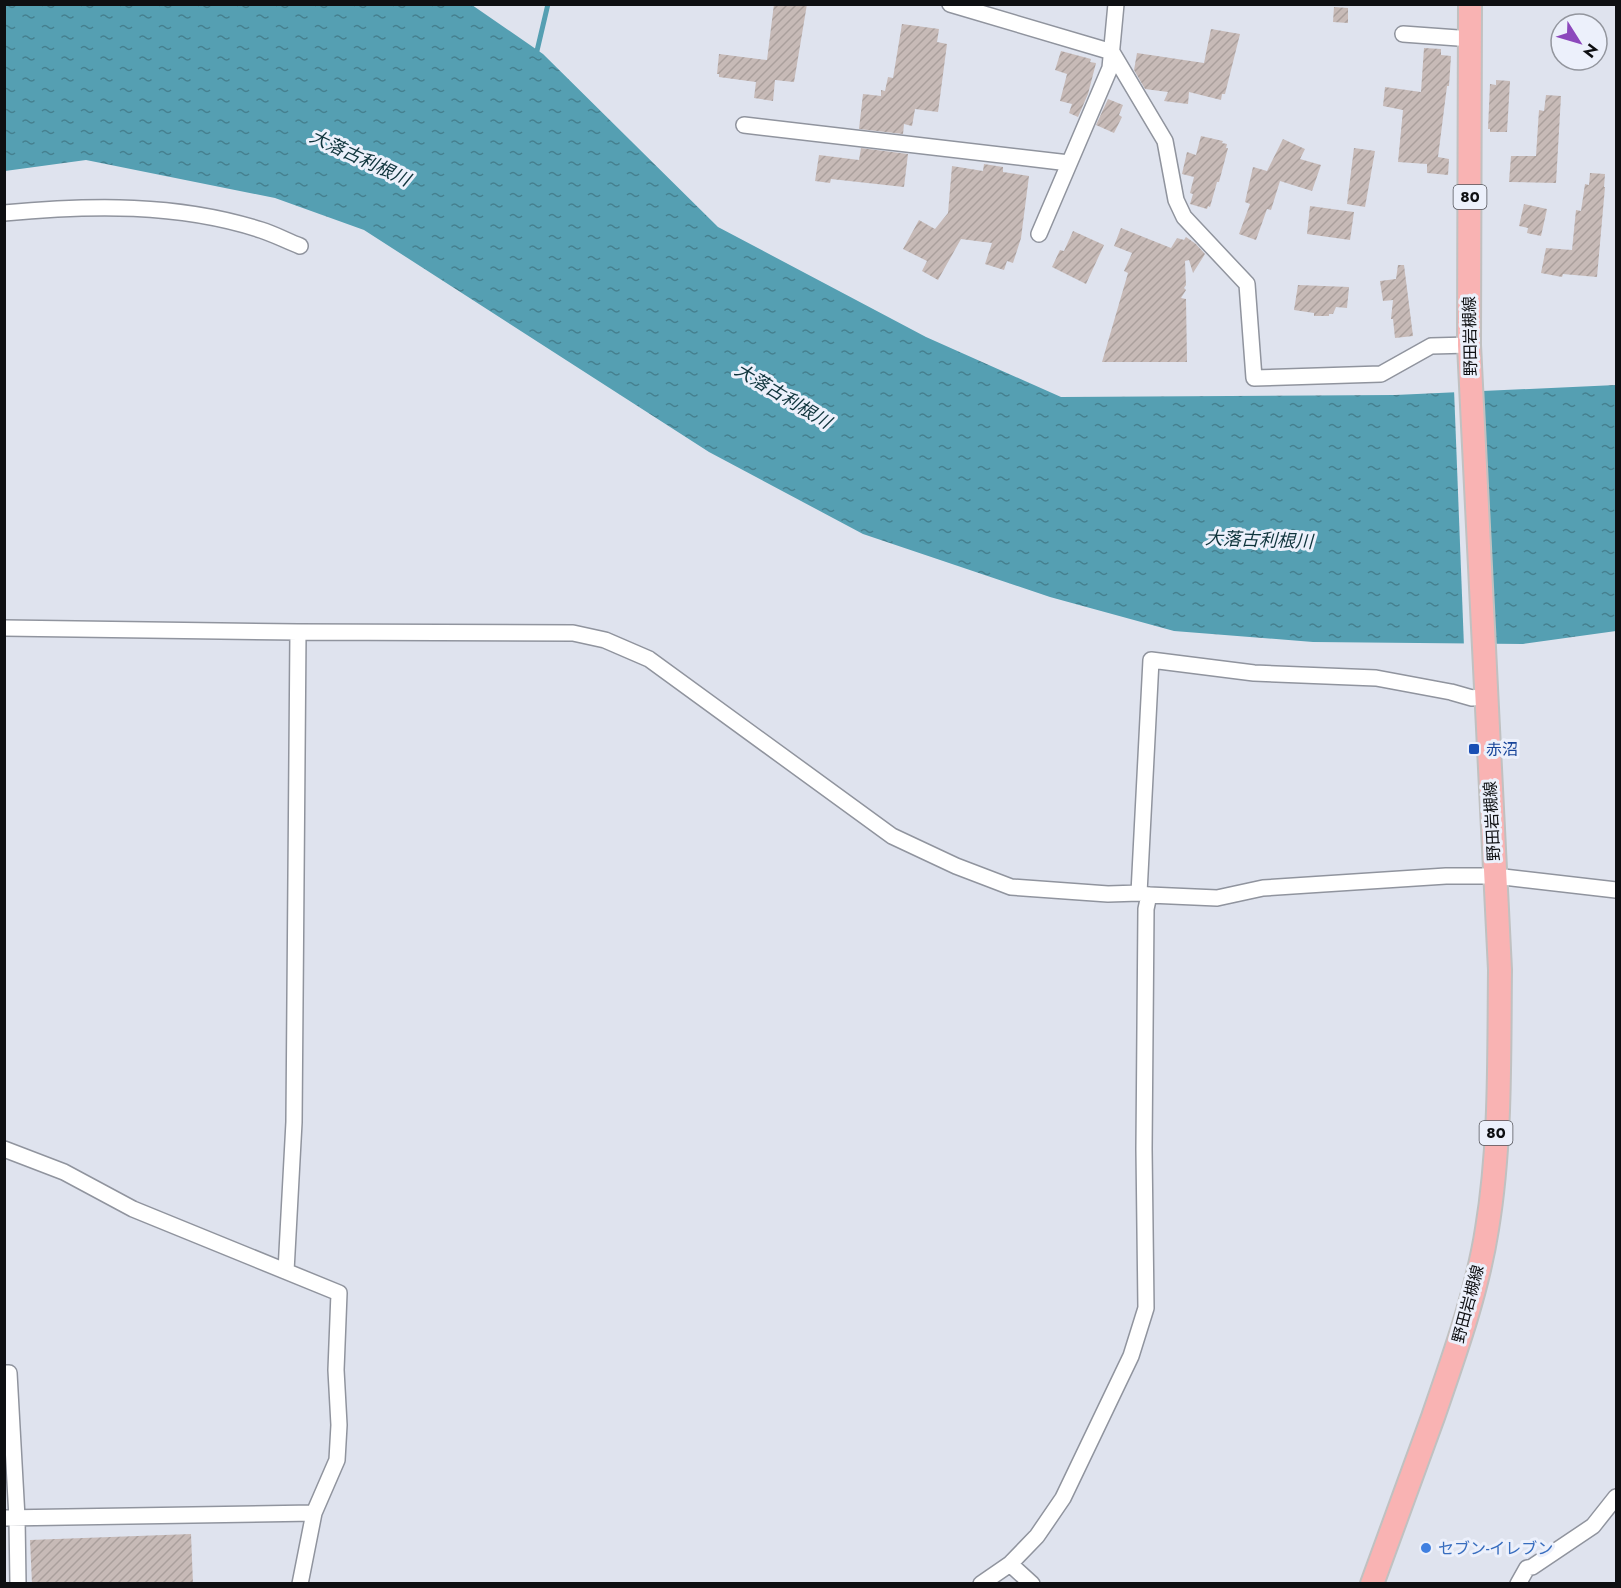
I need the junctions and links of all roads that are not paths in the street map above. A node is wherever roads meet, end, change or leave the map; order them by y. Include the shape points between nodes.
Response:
1 (950, 4) edge
2 (1116, 4) edge
3 (1470, 4) edge
4 (1403, 34) dead end
5 (1472, 39) junction
6 (1113, 52) junction
7 (744, 125) dead end
8 (1069, 164) junction
9 (4, 213) edge
10 (1039, 234) dead end
11 (300, 246) dead end
12 (1469, 345) junction
13 (4, 628) edge
14 (298, 632) junction
15 (1487, 696) junction
16 (1495, 876) junction
17 (1617, 890) edge
18 (1144, 894) junction
19 (4, 1149) edge
20 (286, 1271) junction
21 (4, 1373) edge
22 (1616, 1500) edge
23 (314, 1513) junction
24 (11, 1518) edge
25 (1010, 1564) junction
26 (18, 1584) edge
27 (300, 1584) edge
28 (981, 1584) edge
29 (1032, 1584) edge
30 (1372, 1584) edge
31 (1518, 1584) edge

1 - 6 street
2 - 6 street
3 - 5 main road, 野田岩槻線 / 80
4 - 5 street
5 - 12 main road, 野田岩槻線 / 80
6 - 8 street via 1110,68
6 - 12 street via 1165,141 1171,181 1184,217 1246,284 1254,378 1381,374 1431,346
7 - 8 street
8 - 10 street
9 - 11 street via 139,207 262,230
12 - 15 main road, 野田岩槻線 / 80
13 - 14 street
14 - 18 street via 573,633 605,640 649,659 892,836 1011,887
14 - 20 street via 294,1122
15 - 16 main road, 野田岩槻線 / 80
15 - 18 street via 1472,698 1376,678 1254,673 1151,660
16 - 17 street
16 - 18 street via 1263,888 1217,898
16 - 30 main road, 野田岩槻線 / 80 via 1499,1060 1487,1230 1452,1362
18 - 25 street via 1146,1308 1131,1356 1063,1498 1037,1536
19 - 20 street via 64,1172 133,1209
20 - 23 street via 339,1293 337,1460
21 - 24 street via 9,1373
22 - 31 street via 1593,1526 1527,1568
23 - 24 street
23 - 27 street
24 - 26 street
25 - 28 street
25 - 29 street

